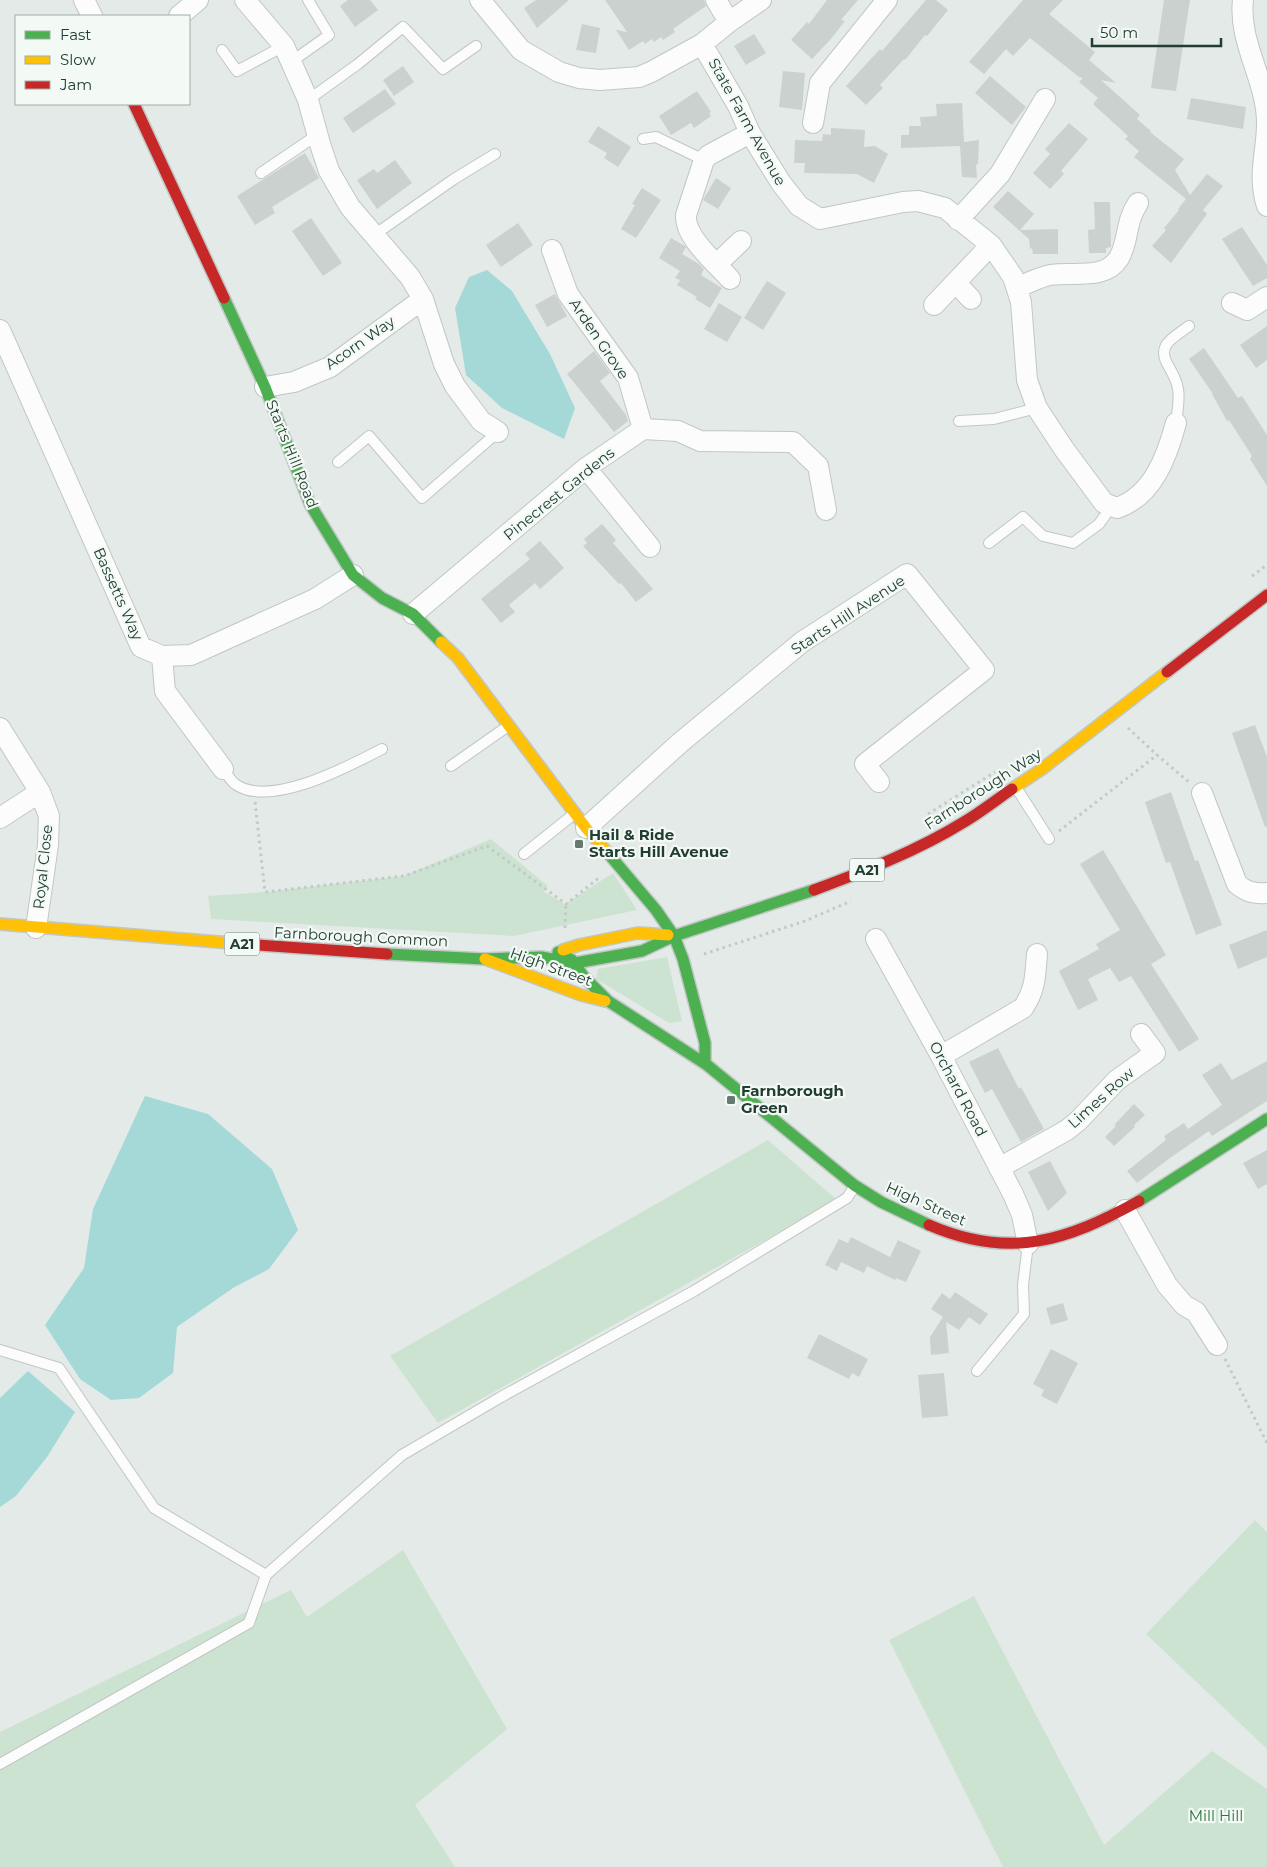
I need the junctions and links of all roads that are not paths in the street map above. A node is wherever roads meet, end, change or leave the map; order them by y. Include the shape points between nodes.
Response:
1 (84, 0) edge
2 (198, 0) edge
3 (245, 0) edge
4 (308, 0) edge
5 (480, 0) edge
6 (716, 0) edge
7 (762, 0) edge
8 (887, 0) edge
9 (1243, 0) edge
10 (92, 15) edge
11 (180, 15) edge
12 (729, 22) junction
13 (702, 44) junction
14 (476, 46) dead end
15 (222, 50) dead end
16 (287, 54) junction
17 (1045, 98) dead end
18 (308, 100) junction
19 (134, 105) edge
20 (814, 123) dead end
21 (750, 132) junction
22 (317, 135) junction
23 (643, 138) dead end
24 (495, 154) dead end
25 (704, 160) junction
26 (261, 173) dead end
27 (1138, 203) dead end
28 (1267, 206) edge
29 (958, 220) junction
30 (374, 234) junction
31 (741, 242) dead end
32 (991, 245) junction
33 (552, 250) dead end
34 (956, 283) junction
35 (1017, 287) junction
36 (1267, 297) edge
37 (423, 298) junction
38 (971, 299) dead end
39 (1232, 303) dead end
40 (934, 305) dead end
41 (1189, 326) dead end
42 (0, 330) edge
43 (265, 388) junction
44 (1037, 408) junction
45 (960, 421) dead end
46 (1176, 424) joint
47 (643, 429) junction
48 (498, 432) joint
49 (338, 462) dead end
50 (586, 468) junction
51 (1107, 505) junction
52 (826, 510) dead end
53 (989, 543) dead end
54 (650, 547) dead end
55 (353, 575) junction
56 (1267, 594) edge
57 (413, 614) junction
58 (162, 656) junction
59 (509, 725) junction
60 (0, 728) edge
61 (382, 749) dead end
62 (451, 766) dead end
63 (223, 769) joint
64 (879, 782) dead end
65 (1016, 788) junction
66 (40, 792) junction
67 (1202, 792) road end
68 (0, 818) edge
69 (580, 821) junction
70 (1049, 839) road end
71 (524, 854) dead end
72 (1267, 893) edge
73 (0, 924) edge
74 (36, 928) junction
75 (674, 936) junction
76 (876, 939) dead end
77 (558, 952) junction
78 (1037, 954) dead end
79 (541, 957) junction
80 (484, 959) junction
81 (575, 964) junction
82 (609, 1002) junction
83 (1141, 1034) dead end
84 (941, 1056) junction
85 (705, 1063) junction
86 (1267, 1119) edge
87 (999, 1168) junction
88 (855, 1186) junction
89 (1125, 1210) junction
90 (1028, 1244) junction
91 (1218, 1345) road end
92 (0, 1350) edge
93 (977, 1371) dead end
94 (266, 1575) junction
95 (0, 1764) edge

1 - 10 street
2 - 11 street
3 - 16 street
4 - 16 lane via 329,35
5 - 13 street via 521,50 559,72 579,78 639,77
6 - 12 street
7 - 12 street
8 - 20 street via 820,83
9 - 28 street via 1242,23 1262,88 1267,122 1261,175
12 - 13 street
13 - 21 street, State Farm Avenue
14 - 18 lane via 443,68 403,27
15 - 16 lane via 237,71
16 - 18 street
17 - 29 street via 1000,174
18 - 22 street
19 - 43 main road, Starts Hill Road
21 - 25 street
21 - 29 street, State Farm Avenue via 791,198 820,219 918,201 944,208
22 - 26 lane
22 - 30 street via 329,171 350,207
23 - 25 lane via 656,137
24 - 30 lane
25 - 31 street via 686,214 690,234 724,272
27 - 35 street via 1131,214 1119,257 1107,270 1047,276
29 - 32 street, State Farm Avenue
30 - 37 street
32 - 34 street
32 - 35 street, State Farm Avenue
33 - 47 street, Arden Grove via 568,294 628,378
34 - 38 street
34 - 40 street
35 - 44 street, State Farm Avenue via 1027,380
36 - 39 street via 1247,310
37 - 43 street, Acorn Way via 330,367 294,382
37 - 48 street via 444,364 455,386 481,421
41 - 46 lane via 1164,349 1164,358 1178,388
42 - 58 street, Bassetts Way via 141,646
43 - 55 main road, Starts Hill Road via 310,504
44 - 45 lane via 994,419
44 - 51 street, State Farm Avenue
46 - 51 street via 1163,462 1145,489 1122,506
47 - 50 street, Pinecrest Gardens
47 - 52 street via 678,431 700,441 793,442 818,466
48 - 49 lane via 422,498 369,436
50 - 54 street
50 - 57 street, Pinecrest Gardens
51 - 53 lane via 1099,524 1072,543 1043,536 1023,517
55 - 57 main road, Starts Hill Road via 382,598
55 - 58 street via 315,599 190,655
56 - 65 main road, Farnborough Way / A21
57 - 59 main road, Starts Hill Road via 458,658
58 - 63 street via 165,691
59 - 62 lane
59 - 69 main road, Starts Hill Road
60 - 66 street, Royal Close
61 - 63 lane via 338,772 283,790 254,792 235,784
64 - 69 street, Starts Hill Avenue via 864,764 984,670 907,574 802,642
65 - 70 lane
65 - 75 main road, Farnborough Way / A21 via 964,822 896,858 808,892
66 - 68 street
66 - 74 street, Royal Close via 49,816
67 - 72 street via 1236,884 1246,891
69 - 71 lane
69 - 75 main road, Starts Hill Road via 656,910
73 - 74 main road, Farnborough Common / A21
74 - 80 main road, Farnborough Common / A21
75 - 77 main road, Farnborough Common / A21 via 638,933
75 - 81 main road, Farnborough Common / A21 via 642,951
75 - 85 main road via 705,1043
76 - 84 street, Orchard Road
77 - 79 main road, Farnborough Common / A21
77 - 81 main road, High Street via 570,956
78 - 84 street via 1035,982 1023,1008
79 - 80 main road, Farnborough Common / A21
79 - 81 main road, Farnborough Common / A21
80 - 82 main road, High Street
81 - 82 main road, High Street via 584,978
82 - 85 main road, High Street
83 - 87 street, Limes Row via 1155,1053 1117,1080 1067,1130
84 - 87 street, Orchard Road
85 - 88 main road, High Street
86 - 89 main road, High Street
87 - 90 street, Orchard Road via 1022,1215
88 - 90 main road, High Street via 912,1217 965,1238 995,1244
88 - 94 lane via 847,1198 702,1286 402,1455
89 - 90 main road, High Street via 1054,1239
89 - 91 street via 1167,1285 1196,1312
90 - 93 lane via 1023,1285 1024,1314
92 - 94 lane via 59,1368 154,1508
94 - 95 lane via 249,1623

